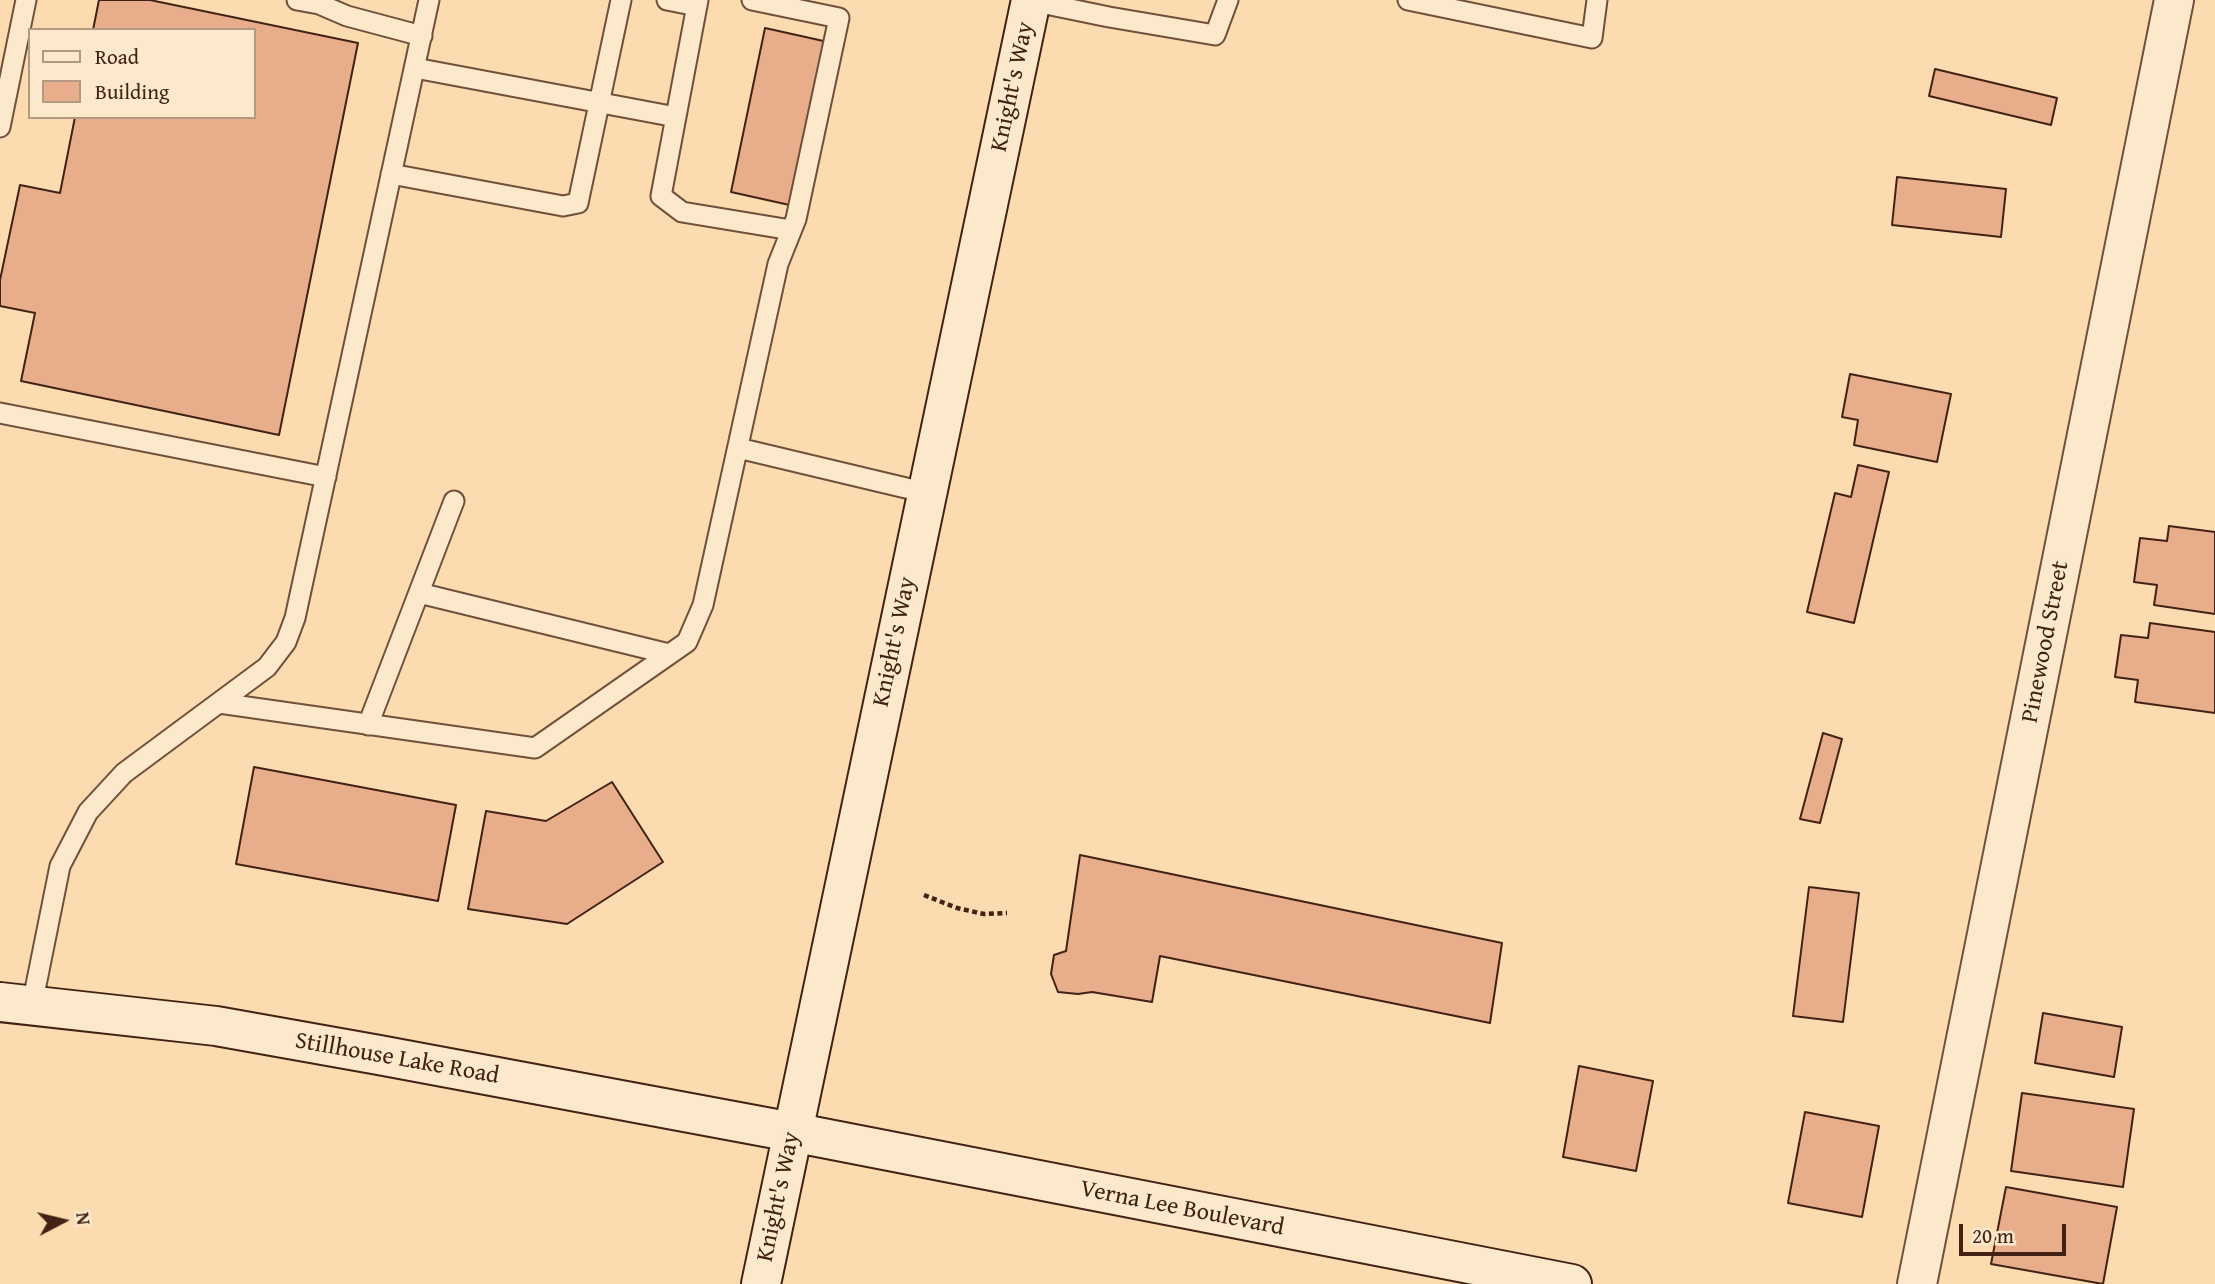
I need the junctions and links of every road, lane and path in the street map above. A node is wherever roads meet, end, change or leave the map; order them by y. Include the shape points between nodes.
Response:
1 (26, 0) edge
2 (297, 0) edge
3 (429, 0) edge
4 (621, 0) edge
5 (667, 0) edge
6 (751, 0) edge
7 (1228, 0) edge
8 (1408, 0) edge
9 (1597, 0) edge
10 (2174, 0) edge
11 (1031, 1) edge
12 (1439, 2) edge
13 (698, 3) edge
14 (422, 36) junction
15 (415, 68) junction
16 (599, 102) junction
17 (676, 117) junction
18 (0, 127) edge
19 (391, 174) junction
20 (792, 230) junction
21 (0, 413) edge
22 (737, 448) junction
23 (326, 477) junction
24 (927, 492) junction
25 (454, 501) dead end
26 (419, 593) junction
27 (669, 654) junction
28 (219, 704) junction
29 (368, 725) junction
30 (924, 895) dead end
31 (1007, 913) dead end
32 (16, 1004) edge
33 (792, 1132) junction
34 (761, 1284) edge
35 (1572, 1284) edge
36 (1917, 1284) edge

1 - 18 lane
2 - 14 lane
3 - 14 lane
4 - 16 lane
5 - 13 lane
6 - 20 lane via 839,18
7 - 11 lane via 1214,35
8 - 12 lane
9 - 12 lane via 1592,38
10 - 36 street, Pinewood Street
11 - 24 street, Knight's Way
13 - 17 lane
14 - 15 lane
15 - 16 lane
15 - 19 lane
16 - 17 lane
16 - 19 lane via 578,202 563,206
17 - 20 lane via 660,196 682,212
19 - 23 lane
20 - 22 lane via 778,264
21 - 23 lane
22 - 24 lane
22 - 27 lane via 703,606 687,642
23 - 28 lane via 286,642 267,667
24 - 33 street, Knight's Way
25 - 26 lane
26 - 27 lane
26 - 29 lane
27 - 29 lane via 535,748
28 - 29 lane
28 - 32 lane via 124,773 88,812 60,866
30 - 31 path via 984,914
32 - 33 street, Stillhouse Lake Road via 216,1026
33 - 34 street, Knight's Way
33 - 35 street, Verna Lee Boulevard

